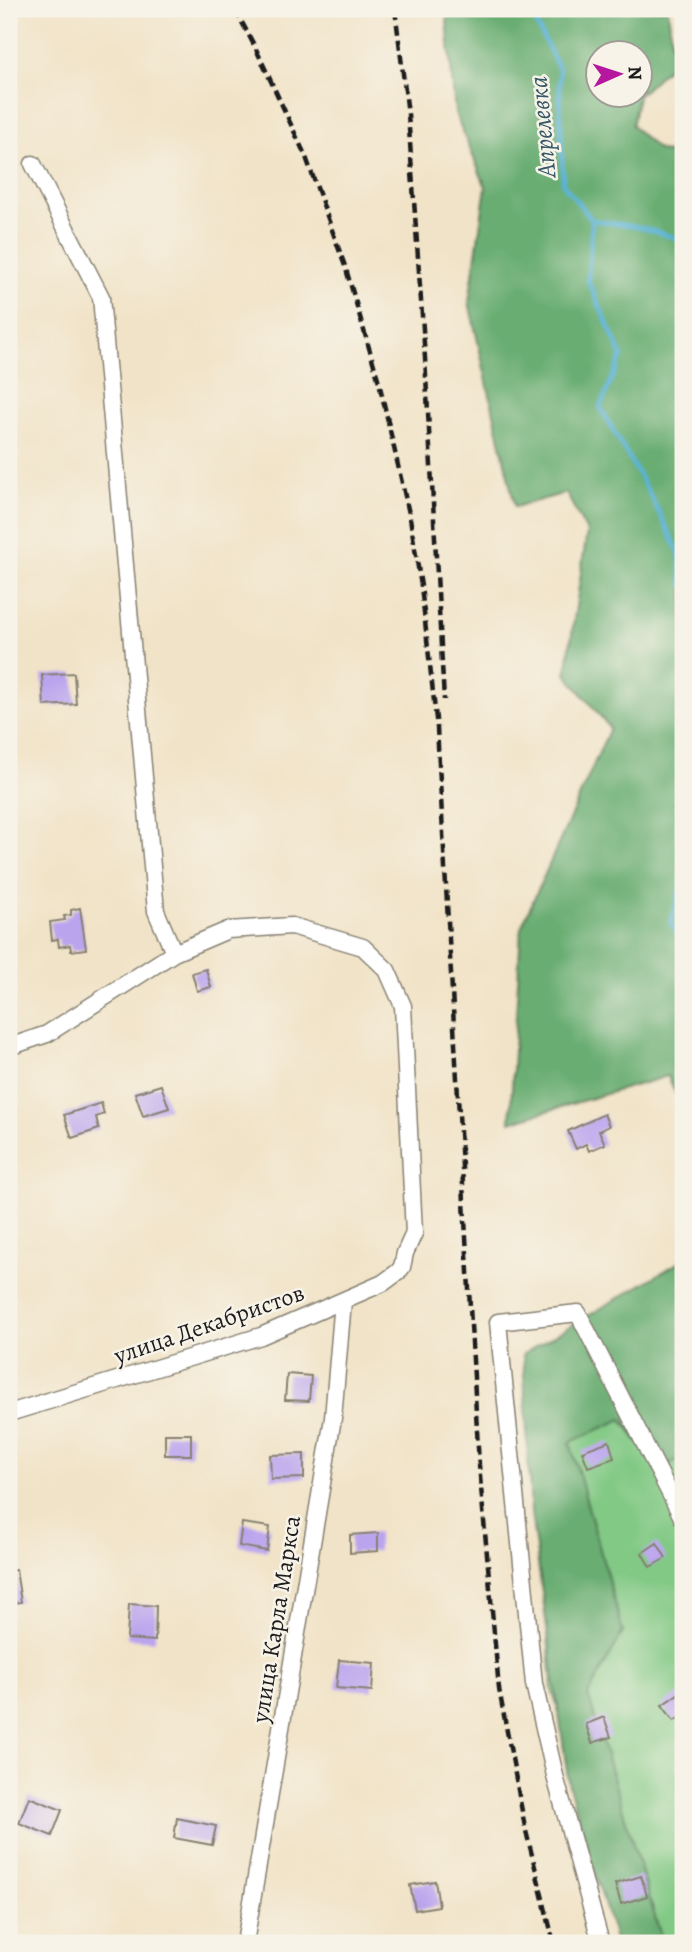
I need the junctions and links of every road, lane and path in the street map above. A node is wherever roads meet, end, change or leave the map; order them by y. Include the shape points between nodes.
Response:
1 (33, 164) dead end
2 (174, 953) junction
3 (9, 1047) edge
4 (342, 1301) junction
5 (9, 1413) edge
6 (683, 1519) edge
7 (245, 1943) edge
8 (601, 1943) edge

1 - 2 street via 101,297 156,911
2 - 3 street, улица Декабристов via 47,1034
2 - 4 street, улица Декабристов via 228,930 292,926 363,947 387,970 403,1006 414,1233 398,1272
4 - 5 street, улица Декабристов via 261,1336
4 - 7 street, улица Карла Маркса via 333,1418
6 - 8 street via 578,1314 498,1322 534,1684

